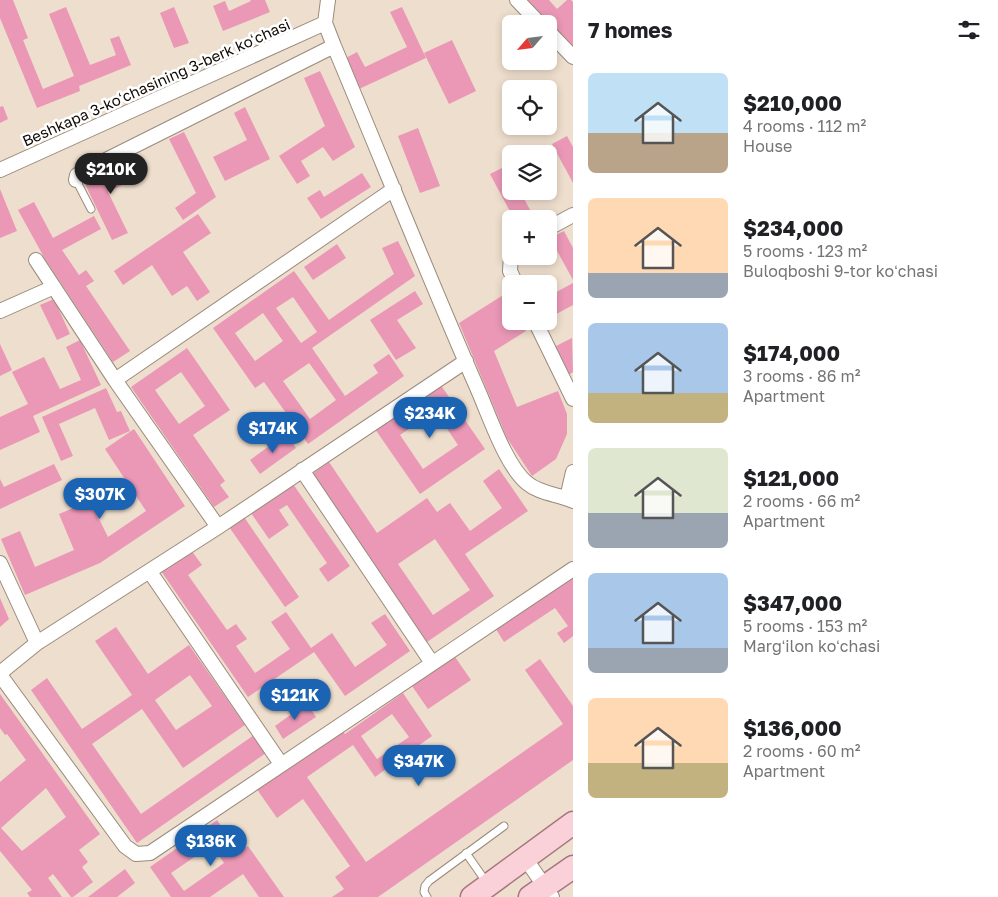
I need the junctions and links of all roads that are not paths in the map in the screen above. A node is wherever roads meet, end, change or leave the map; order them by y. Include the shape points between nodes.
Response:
1 (328, 0) edge
2 (517, 0) edge
3 (531, 15) edge
4 (325, 23) junction
5 (558, 41) edge
6 (334, 46) junction
7 (573, 57) edge
8 (0, 170) edge
9 (76, 180) joint
10 (394, 189) junction
11 (91, 209) dead end
12 (573, 215) edge
13 (557, 224) edge
14 (36, 260) dead end
15 (54, 288) junction
16 (0, 311) edge
17 (540, 330) edge
18 (466, 362) junction
19 (115, 380) junction
20 (570, 384) edge
21 (573, 399) edge
22 (302, 470) junction
23 (573, 472) edge
24 (570, 500) edge
25 (218, 527) junction
26 (0, 563) edge
27 (573, 569) edge
28 (150, 572) junction
29 (37, 643) junction
30 (432, 662) junction
31 (0, 674) edge
32 (281, 764) junction
33 (573, 823) edge
34 (504, 826) dead end
35 (466, 853) junction
36 (525, 858) junction
37 (573, 867) edge
38 (480, 891) edge
39 (543, 894) edge
40 (427, 897) edge

1 - 4 street
2 - 3 street
4 - 6 street
4 - 8 street, Beshkapa 3-koʻchasining 3-berk koʻchasi
5 - 7 street
6 - 9 street via 82,172
6 - 10 street
9 - 11 lane
10 - 18 street
10 - 19 street
12 - 13 street
14 - 15 street
15 - 16 street
15 - 19 street
17 - 20 street
18 - 22 street
18 - 24 street via 516,470 527,483 540,491
19 - 25 street
20 - 21 street
22 - 25 street
22 - 30 street
23 - 24 street
25 - 28 street
26 - 29 street
27 - 30 street
28 - 29 street
28 - 32 street
29 - 31 street
30 - 32 street
31 - 32 street via 125,846 136,854 150,853
33 - 36 main road
34 - 35 lane
35 - 38 lane
35 - 40 lane via 429,881 424,892
36 - 38 main road
36 - 39 street
37 - 39 main road

